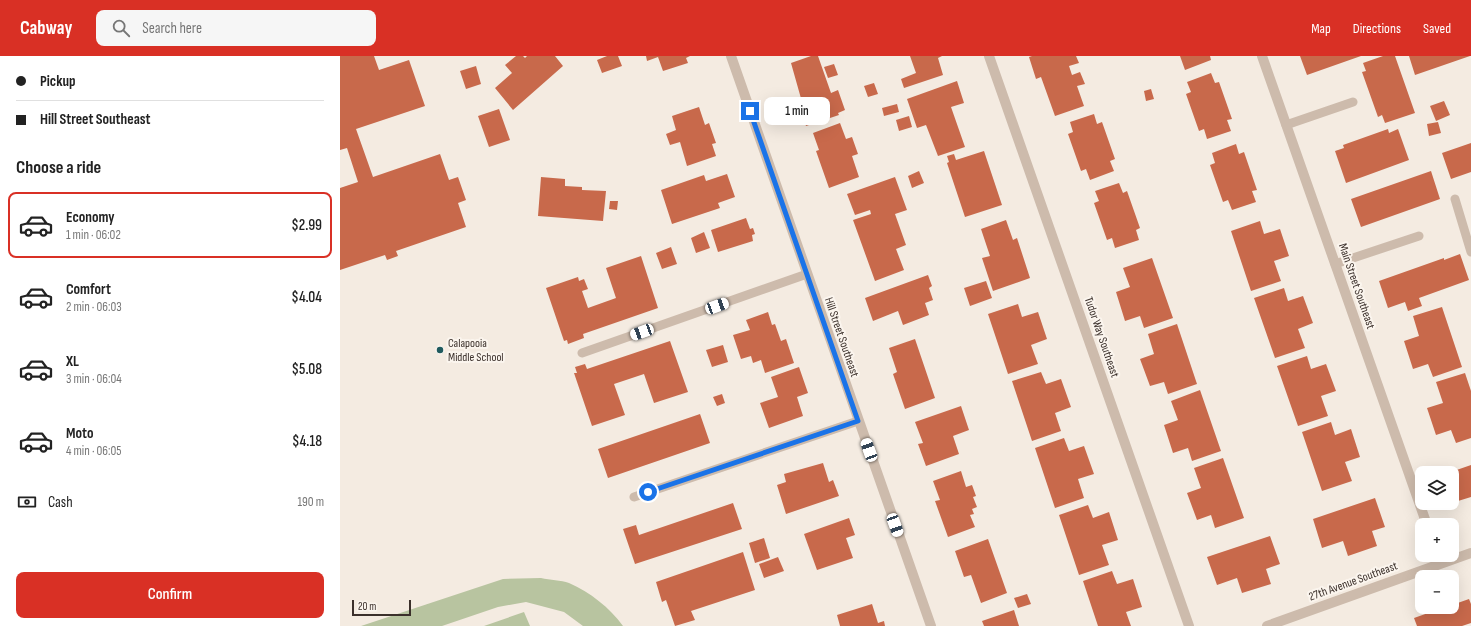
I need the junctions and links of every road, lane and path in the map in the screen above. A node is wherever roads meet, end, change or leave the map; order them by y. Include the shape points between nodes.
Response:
1 (731, 56) edge
2 (990, 56) edge
3 (1262, 56) edge
4 (1353, 102) dead end
5 (1286, 125) junction
6 (1455, 199) dead end
7 (1419, 236) dead end
8 (1471, 252) edge
9 (1335, 264) junction
10 (807, 274) junction
11 (582, 353) dead end
12 (858, 421) junction
13 (634, 497) dead end
14 (1425, 518) edge
15 (1471, 553) edge
16 (1459, 555) edge
17 (1431, 562) edge
18 (931, 626) edge
19 (1189, 626) edge
20 (1267, 626) edge

1 - 10 street, Hill Street Southeast
2 - 19 street, Tudor Way Southeast
3 - 5 street, Main Street Southeast
4 - 5 lane
5 - 9 street, Main Street Southeast
6 - 8 lane
7 - 9 lane
9 - 14 street, Main Street Southeast
10 - 11 lane
10 - 12 street, Hill Street Southeast
12 - 13 lane
12 - 18 street, Hill Street Southeast
15 - 16 street, 27th Avenue Southeast
17 - 20 street, 27th Avenue Southeast

